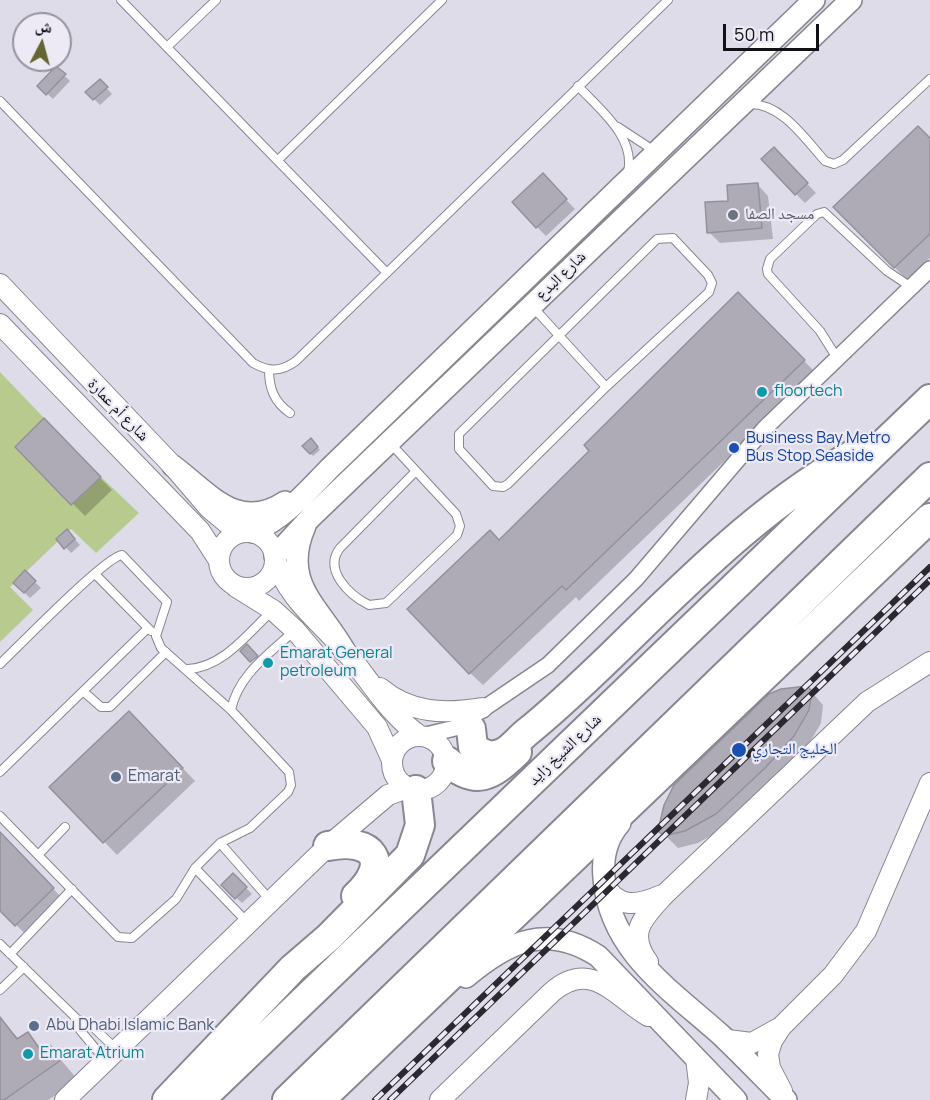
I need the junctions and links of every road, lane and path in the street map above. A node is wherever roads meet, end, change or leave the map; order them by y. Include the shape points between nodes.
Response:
1 (121, 0) edge
2 (216, 0) edge
3 (442, 0) edge
4 (668, 0) edge
5 (814, 0) edge
6 (851, 0) edge
7 (167, 48) junction
8 (930, 79) edge
9 (578, 86) junction
10 (742, 104) junction
11 (2, 105) edge
12 (612, 123) junction
13 (656, 152) junction
14 (278, 160) junction
15 (625, 182) junction
16 (616, 223) junction
17 (930, 268) edge
18 (387, 273) junction
19 (0, 284) edge
20 (910, 287) junction
21 (531, 305) junction
22 (0, 324) edge
23 (559, 336) junction
24 (837, 358) junction
25 (270, 370) junction
26 (606, 387) junction
27 (930, 399) edge
28 (290, 413) dead end
29 (894, 434) junction
30 (390, 443) junction
31 (173, 466) junction
32 (328, 469) junction
33 (416, 471) junction
34 (930, 477) edge
35 (311, 517) junction
36 (928, 522) edge
37 (246, 533) junction
38 (275, 557) junction
39 (218, 559) junction
40 (95, 574) junction
41 (236, 587) junction
42 (273, 610) junction
43 (148, 628) junction
44 (295, 630) junction
45 (156, 636) junction
46 (344, 651) junction
47 (166, 652) junction
48 (930, 662) edge
49 (0, 664) edge
50 (188, 669) junction
51 (930, 673) edge
52 (909, 675) junction
53 (366, 677) junction
54 (84, 692) junction
55 (508, 692) junction
56 (231, 710) junction
57 (477, 718) junction
58 (544, 721) junction
59 (421, 736) junction
60 (447, 760) junction
61 (392, 761) junction
62 (0, 772) edge
63 (660, 778) junction
64 (930, 783) edge
65 (411, 789) junction
66 (0, 816) edge
67 (65, 827) dead end
68 (220, 843) junction
69 (328, 846) junction
70 (39, 854) junction
71 (195, 868) junction
72 (604, 884) junction
73 (72, 889) junction
74 (665, 894) junction
75 (271, 901) junction
76 (249, 923) junction
77 (329, 937) junction
78 (0, 944) edge
79 (10, 954) junction
80 (24, 967) junction
81 (666, 986) junction
82 (0, 990) edge
83 (77, 1019) junction
84 (662, 1024) junction
85 (781, 1026) junction
86 (395, 1028) junction
87 (727, 1040) junction
88 (111, 1055) junction
89 (696, 1058) junction
90 (65, 1100) edge
91 (167, 1100) edge
92 (200, 1100) edge
93 (287, 1100) edge
94 (320, 1100) edge
95 (440, 1100) edge
96 (696, 1100) edge
97 (736, 1100) edge
98 (787, 1100) edge

1 - 7 lane
2 - 7 lane
3 - 14 lane
4 - 9 lane
5 - 13 main road, شارع البدع
6 - 10 main road, شارع البدع
7 - 14 lane
8 - 10 lane via 834,164 825,161 772,108
9 - 12 lane
9 - 18 lane
10 - 16 main road, شارع البدع
11 - 25 lane via 253,363
12 - 13 lane
12 - 15 lane via 628,153
13 - 15 main road, شارع البدع
13 - 16 main road via 661,161 659,169 625,204
14 - 18 lane
15 - 32 main road, شارع البدع
16 - 21 main road, شارع البدع
17 - 20 street
18 - 25 lane via 296,361 286,368
19 - 31 street, شارع أم عمارة
20 - 24 street
20 - 24 lane via 824,212 817,214 770,259 768,274 820,331
21 - 23 lane
21 - 30 main road, شارع البدع
22 - 39 street, شارع أم عمارة via 200,531
23 - 26 lane
23 - 26 lane via 459,434 459,449 475,467 493,486 508,484
23 - 26 lane via 657,239 673,238 708,275 712,283 709,292
24 - 55 street via 744,449 636,579 548,665
25 - 28 lane via 269,384 275,398
27 - 29 highway, شارع الشيخ زايد
29 - 58 highway via 831,466 775,507 670,598
29 - 92 highway, شارع الشيخ زايد
30 - 33 lane
30 - 35 main road, شارع البدع
31 - 32 main road via 227,508 250,514 276,507
31 - 37 street, شارع أم عمارة via 209,508
32 - 37 main road, شارع البدع via 283,515
33 - 33 lane via 456,514 459,531 386,603 369,605 336,574 333,560 340,548
34 - 93 highway
35 - 38 main road, شارع البدع
35 - 46 main road via 298,547 299,581
36 - 63 highway
37 - 38 street via 266,540
37 - 39 street via 227,540
38 - 41 street via 271,574 260,585
38 - 46 street via 289,590
39 - 41 street via 221,573
40 - 43 lane
40 - 45 lane via 115,557 125,557 167,602
40 - 49 lane
41 - 42 street
42 - 44 street
42 - 50 lane via 223,657 207,666
43 - 45 lane
43 - 54 lane
44 - 56 lane via 244,679
44 - 61 street via 377,728
45 - 47 lane
46 - 53 street
47 - 50 lane
47 - 54 lane via 110,707 101,707
48 - 52 street
50 - 56 lane
51 - 52 street
52 - 74 street via 867,702
53 - 57 street via 414,708
53 - 59 street via 391,711
54 - 62 lane
55 - 57 street
55 - 57 street
56 - 68 lane via 289,772 291,784 288,792 250,828
57 - 58 highway via 473,747 492,756 507,750
57 - 59 street
57 - 60 street
58 - 60 highway via 492,773 473,777
59 - 60 street via 438,743
59 - 61 street via 398,745
60 - 65 street via 438,783 424,790
61 - 65 street via 396,777
61 - 69 street via 369,797
63 - 72 main road via 618,824 608,841 603,860
63 - 86 highway
64 - 85 street via 866,932 833,975
65 - 69 street via 388,795
65 - 77 highway via 420,825 411,855
66 - 70 lane
67 - 70 lane
68 - 71 lane
68 - 75 lane
69 - 75 street
69 - 77 highway via 361,846 373,857 375,865 370,882 337,915
70 - 73 lane
71 - 73 lane via 180,894 132,938 118,936
71 - 76 lane
72 - 74 street via 613,896 626,903 641,904
72 - 81 main road via 609,908 623,939 646,969
73 - 79 lane
74 - 81 street via 640,923 637,940 643,956
75 - 76 street
76 - 88 street
77 - 91 highway via 293,968
78 - 79 lane
79 - 80 lane
80 - 82 lane
80 - 83 lane
81 - 87 main road
83 - 88 lane via 93,1027
83 - 88 lane via 80,1030
84 - 86 main road via 598,956 576,942 554,937 536,938 483,963 417,1019
84 - 89 main road
84 - 95 street via 601,982 570,980 552,992
85 - 87 street via 752,1043
85 - 98 street via 772,1041 769,1061
86 - 94 highway
87 - 98 main road
88 - 90 street
89 - 96 street
89 - 97 main road

